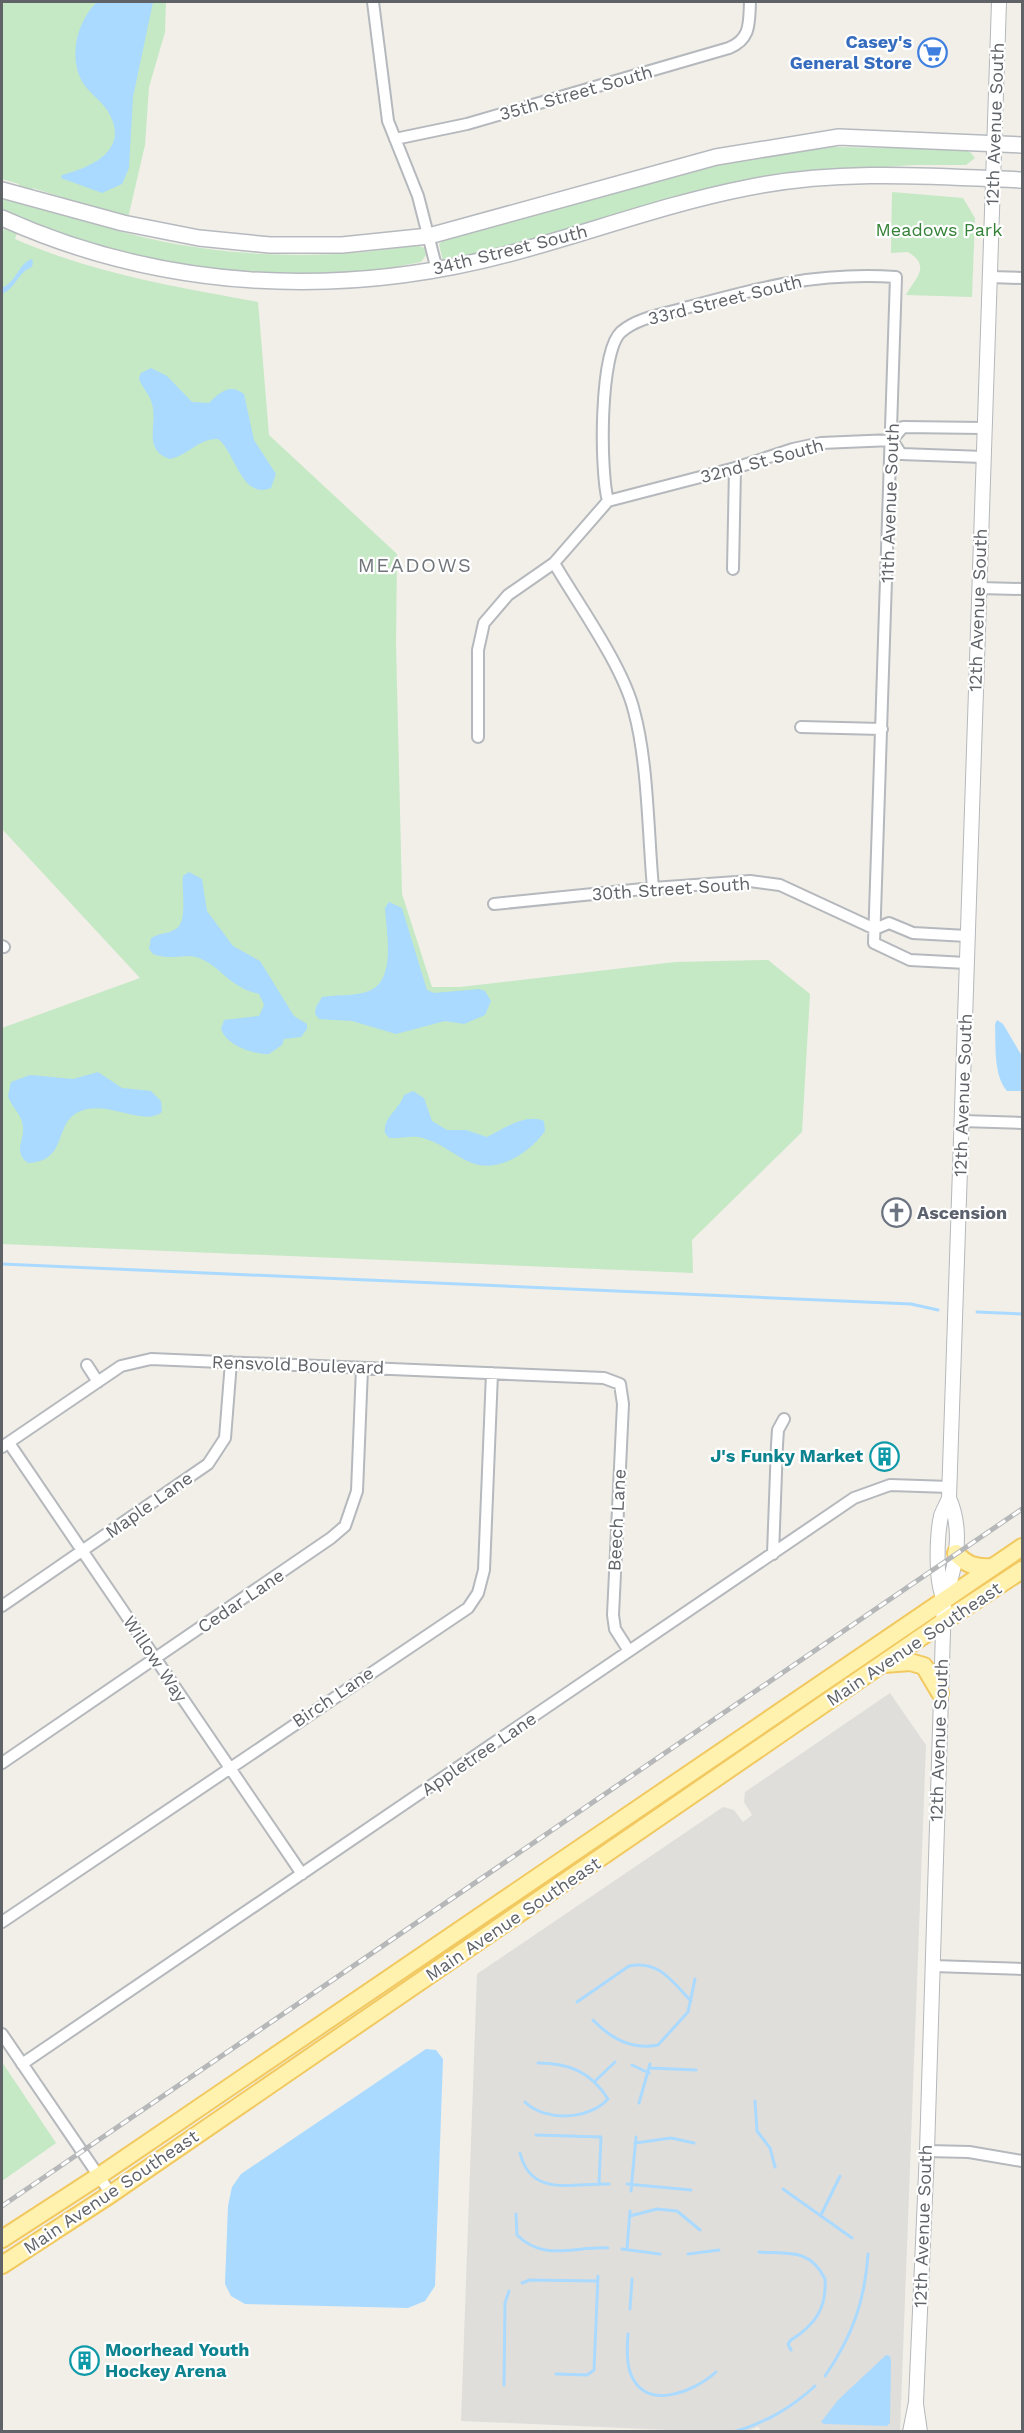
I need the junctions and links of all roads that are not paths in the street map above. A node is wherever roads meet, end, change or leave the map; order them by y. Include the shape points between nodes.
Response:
1 (373, 2) edge
2 (750, 2) edge
3 (999, 2) edge
4 (395, 139) junction
5 (995, 143) junction
6 (1023, 145) edge
7 (994, 179) junction
8 (1023, 180) edge
9 (2, 190) edge
10 (2, 218) edge
11 (429, 236) junction
12 (437, 270) junction
13 (896, 277) joint
14 (990, 277) junction
15 (1023, 278) edge
16 (984, 428) junction
17 (892, 440) junction
18 (983, 457) junction
19 (735, 468) junction
20 (608, 501) junction
21 (554, 563) junction
22 (733, 569) dead end
23 (979, 588) junction
24 (1023, 589) edge
25 (801, 727) dead end
26 (882, 729) junction
27 (478, 737) dead end
28 (653, 888) junction
29 (494, 904) dead end
30 (875, 929) junction
31 (967, 936) junction
32 (966, 963) junction
33 (962, 1121) junction
34 (1023, 1123) edge
35 (231, 1362) junction
36 (87, 1365) dead end
37 (362, 1368) junction
38 (492, 1373) junction
39 (98, 1382) junction
40 (620, 1384) joint
41 (784, 1419) dead end
42 (5, 1445) edge
43 (950, 1492) junction
44 (1023, 1547) edge
45 (82, 1551) junction
46 (956, 1553) junction
47 (773, 1554) junction
48 (991, 1568) junction
49 (1023, 1570) edge
50 (944, 1599) junction
51 (2, 1606) edge
52 (943, 1622) junction
53 (629, 1651) junction
54 (155, 1659) junction
55 (883, 1664) junction
56 (940, 1694) junction
57 (2, 1763) edge
58 (228, 1766) junction
59 (302, 1874) junction
60 (2, 1922) edge
61 (933, 1966) junction
62 (1023, 1969) edge
63 (2, 2034) edge
64 (22, 2064) junction
65 (927, 2151) junction
66 (1023, 2161) edge
67 (99, 2176) junction
68 (111, 2194) junction
69 (2, 2239) edge
70 (2, 2265) edge
71 (915, 2402) junction
72 (910, 2432) edge
73 (920, 2432) edge

1 - 4 street via 388,121
2 - 4 street, 35th Street South via 749,31 742,42 729,48 467,124
3 - 5 street, 12th Avenue South
4 - 11 street
5 - 6 main road, 34th Street South
5 - 7 street, 12th Avenue South
5 - 11 main road, 34th Street South via 838,137 716,158
7 - 8 main road, 34th Street South
7 - 12 main road, 34th Street South via 837,175 747,187 507,255
7 - 14 street, 12th Avenue South
9 - 11 main road, 34th Street South via 123,223 199,238 270,245 332,245
10 - 12 main road, 34th Street South via 51,240 170,272 262,281 339,282
11 - 12 street
13 - 17 street, 11th Avenue South
13 - 20 street, 33rd Street South via 852,274 790,280 648,319 621,332 607,363 603,481
14 - 15 street
14 - 16 street, 12th Avenue South
16 - 17 street, 32nd St South via 903,427
16 - 18 street, 12th Avenue South
17 - 18 street via 901,454
17 - 19 street, 32nd St South via 821,443 793,448
17 - 26 street, 11th Avenue South
18 - 23 street, 12th Avenue South
19 - 20 street, 32nd St South
19 - 22 street
20 - 21 street
21 - 27 street via 508,595 484,623 478,650
21 - 28 street via 624,682 634,710
23 - 24 street
23 - 31 street, 12th Avenue South
25 - 26 street
26 - 30 street, 11th Avenue South
28 - 29 street, 30th Street South
28 - 30 street, 30th Street South via 750,881 780,885
30 - 31 street, 30th Street South via 889,923 913,933
30 - 32 street via 874,943 910,960
31 - 32 street, 12th Avenue South
32 - 33 street, 12th Avenue South
33 - 34 street
33 - 43 street, 12th Avenue South
35 - 37 street, Rensvold Boulevard
35 - 39 street, Rensvold Boulevard via 151,1359 121,1366
35 - 45 street, Maple Lane via 228,1422 218,1452 208,1464
36 - 39 street
37 - 38 street, Rensvold Boulevard
37 - 54 street, Cedar Lane via 357,1491 345,1526
38 - 40 street, Rensvold Boulevard via 604,1378
38 - 58 street, Birch Lane via 484,1570 478,1593 468,1608
39 - 42 street, Rensvold Boulevard
40 - 53 street, Beech Lane via 623,1404 613,1615 615,1629
41 - 47 street via 777,1445
42 - 45 street, Willow Way
43 - 46 street via 955,1511
43 - 47 street, Appletree Lane via 890,1485 873,1489
43 - 50 street, 12th Avenue South via 941,1516 938,1588
44 - 48 main road, Main Avenue Southeast
45 - 51 street, Maple Lane
45 - 54 street, Willow Way
46 - 48 main road via 969,1565
46 - 50 street via 953,1577
47 - 53 street, Appletree Lane
48 - 50 main road, Main Avenue Southeast
49 - 52 main road, Main Avenue Southeast
50 - 52 street, 12th Avenue South
50 - 67 main road, Main Avenue Southeast
52 - 55 main road, Main Avenue Southeast
52 - 56 street, 12th Avenue South
53 - 59 street, Appletree Lane
54 - 57 street, Cedar Lane
54 - 58 street, Willow Way
55 - 56 main road via 910,1662 924,1666
55 - 68 main road, Main Avenue Southeast
56 - 61 street, 12th Avenue South
58 - 59 street, Willow Way
58 - 60 street, Birch Lane
59 - 64 street, Appletree Lane
61 - 62 street
61 - 65 street, 12th Avenue South
63 - 64 street
64 - 67 street
65 - 66 street via 969,2152
65 - 71 street, 12th Avenue South
67 - 68 street
67 - 69 main road, Main Avenue Southeast
68 - 70 main road, Main Avenue Southeast
71 - 72 street, 12th Avenue South
71 - 73 street, 12th Avenue South

